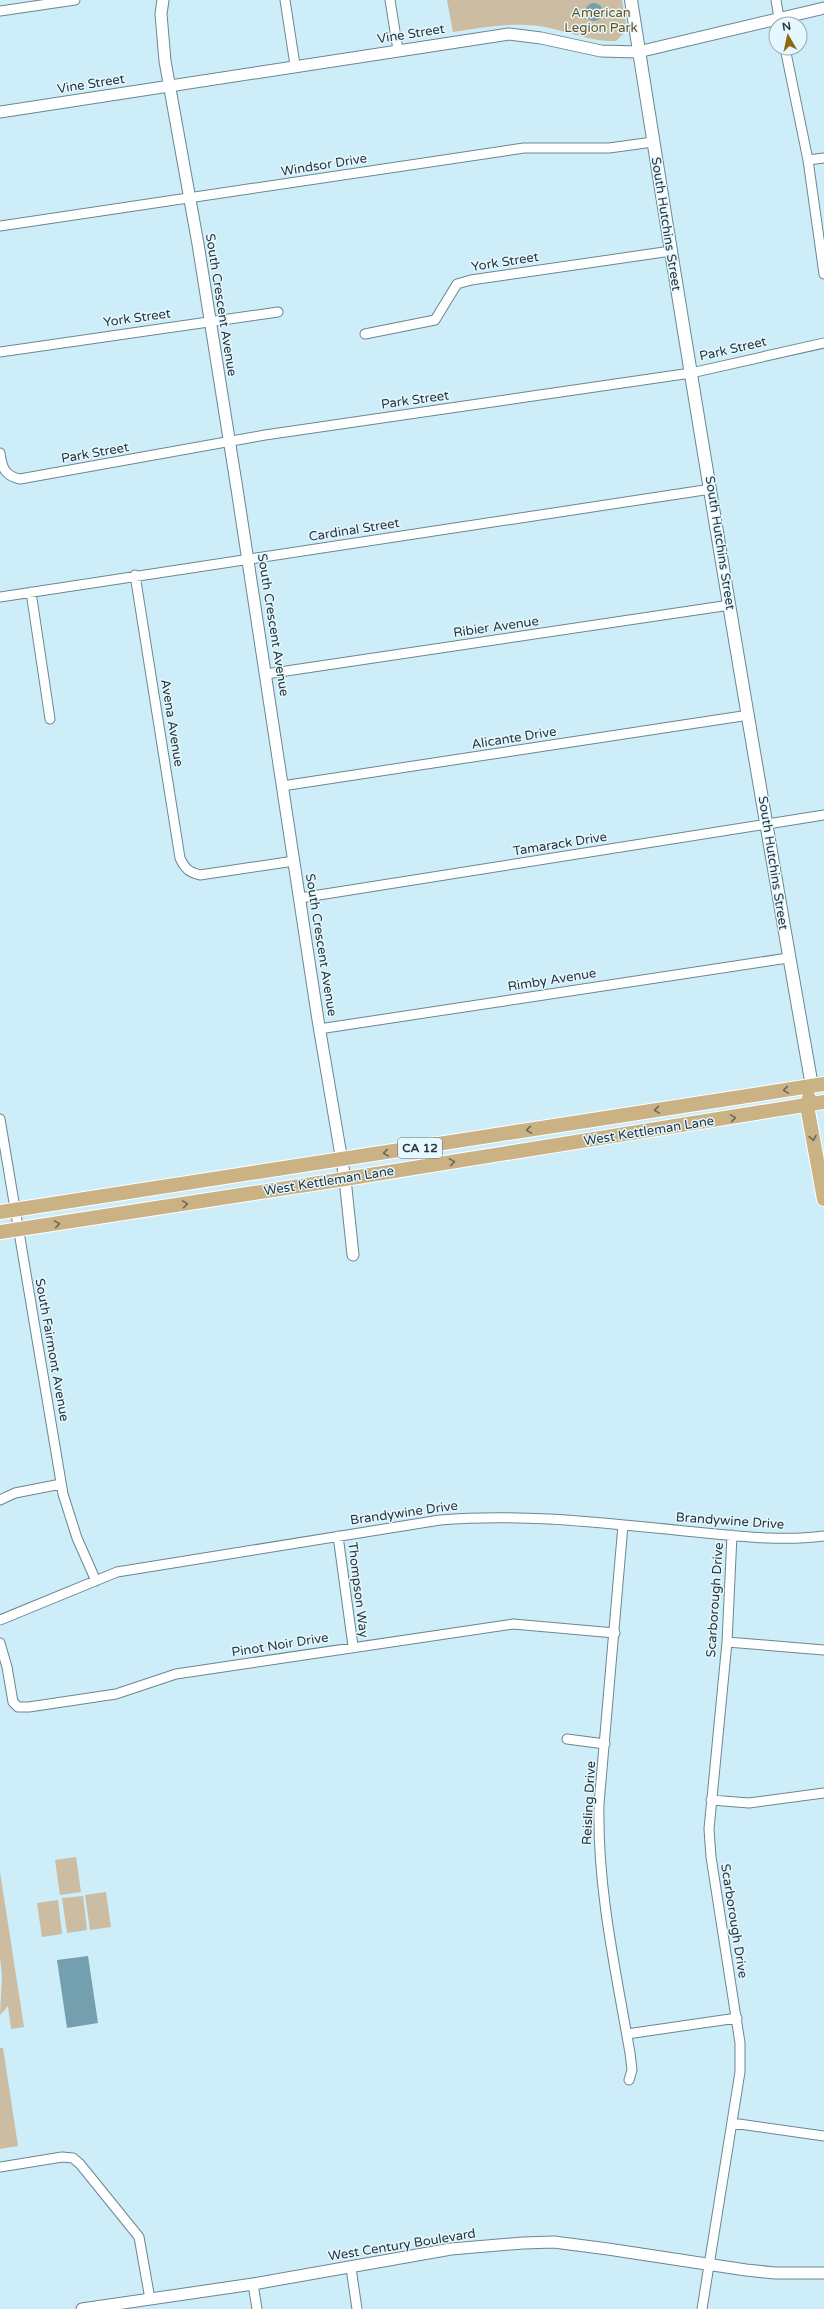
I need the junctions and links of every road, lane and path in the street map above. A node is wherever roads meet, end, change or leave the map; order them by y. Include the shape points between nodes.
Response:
1 (75, 0) edge
2 (164, 0) edge
3 (285, 0) edge
4 (390, 0) edge
5 (631, 0) edge
6 (776, 0) edge
7 (824, 8) edge
8 (0, 11) edge
9 (779, 16) edge
10 (797, 16) edge
11 (768, 24) edge
12 (398, 50) junction
13 (638, 52) junction
14 (787, 56) edge
15 (295, 65) junction
16 (169, 86) junction
17 (0, 112) edge
18 (653, 142) junction
19 (824, 158) edge
20 (808, 160) junction
21 (189, 198) junction
22 (0, 226) edge
23 (670, 251) junction
24 (824, 274) edge
25 (278, 312) dead end
26 (209, 321) junction
27 (365, 334) dead end
28 (824, 343) edge
29 (0, 352) edge
30 (691, 372) junction
31 (230, 441) junction
32 (0, 453) edge
33 (711, 489) junction
34 (248, 560) junction
35 (135, 575) junction
36 (31, 592) junction
37 (0, 597) edge
38 (730, 605) junction
39 (266, 674) junction
40 (749, 715) junction
41 (50, 719) dead end
42 (282, 786) junction
43 (824, 815) edge
44 (767, 824) junction
45 (294, 861) junction
46 (300, 898) junction
47 (788, 958) junction
48 (319, 1028) junction
49 (818, 1085) edge
50 (824, 1098) edge
51 (824, 1102) edge
52 (807, 1106) junction
53 (628, 1115) junction
54 (0, 1119) edge
55 (595, 1139) junction
56 (340, 1160) junction
57 (345, 1179) junction
58 (824, 1200) edge
59 (16, 1210) junction
60 (0, 1212) edge
61 (18, 1229) junction
62 (0, 1232) edge
63 (353, 1255) dead end
64 (61, 1484) junction
65 (0, 1500) edge
66 (623, 1525) junction
67 (732, 1535) junction
68 (338, 1536) junction
69 (824, 1536) edge
70 (96, 1581) junction
71 (0, 1620) edge
72 (615, 1633) junction
73 (726, 1642) junction
74 (0, 1643) edge
75 (352, 1646) junction
76 (824, 1650) edge
77 (567, 1739) dead end
78 (605, 1744) junction
79 (824, 1793) edge
80 (711, 1800) junction
81 (737, 2018) junction
82 (627, 2034) junction
83 (629, 2080) dead end
84 (732, 2123) junction
85 (824, 2136) edge
86 (0, 2167) edge
87 (708, 2265) junction
88 (351, 2268) junction
89 (824, 2273) edge
90 (253, 2284) junction
91 (150, 2298) junction
92 (82, 2309) edge
93 (257, 2309) edge
94 (357, 2309) edge
95 (702, 2309) edge

1 - 8 street
2 - 16 street, South Crescent Avenue via 161,30
3 - 15 street
4 - 12 street
5 - 13 main road, South Hutchins Street
6 - 9 street
7 - 10 street, Vine Street
11 - 13 street, Vine Street
12 - 13 street, Vine Street via 510,34 601,50
12 - 15 street, Vine Street
13 - 18 main road, South Hutchins Street
14 - 20 street
15 - 16 street, Vine Street
16 - 17 street, Vine Street
16 - 21 street, South Crescent Avenue
18 - 21 street, Windsor Drive via 609,148 524,148
18 - 23 main road, South Hutchins Street
19 - 20 street
20 - 24 street
21 - 22 street, Windsor Drive
21 - 26 street, South Crescent Avenue
23 - 27 street, York Street via 464,282 457,284 435,320
23 - 30 main road, South Hutchins Street
25 - 26 street, York Street
26 - 29 street, York Street
26 - 31 street, South Crescent Avenue
28 - 30 street, Park Street
30 - 31 street, Park Street
30 - 33 main road, South Hutchins Street
31 - 32 street, Park Street via 20,479 9,475 2,466
31 - 34 street, South Crescent Avenue
33 - 34 street, Cardinal Street
33 - 38 main road, South Hutchins Street
34 - 35 street, Cardinal Street
34 - 39 street, South Crescent Avenue
35 - 36 street, Cardinal Street
35 - 45 street, Avena Avenue via 180,858 189,872 200,875
36 - 37 street, Cardinal Street
36 - 41 street
38 - 39 street, Ribier Avenue
38 - 40 main road, South Hutchins Street
39 - 42 street, South Crescent Avenue
40 - 42 street, Alicante Drive
40 - 44 main road, South Hutchins Street
42 - 45 street, South Crescent Avenue
43 - 44 street, Tamarack Drive
44 - 46 street, Tamarack Drive
44 - 47 main road, South Hutchins Street
45 - 46 street, South Crescent Avenue
46 - 48 street, South Crescent Avenue
47 - 48 street, Rimby Avenue
47 - 49 main road, South Hutchins Street
48 - 56 street, South Crescent Avenue
49 - 50 main road
49 - 52 main road, South Hutchins Street
49 -> 53 main road, West Kettleman Lane / CA 12
51 - 52 main road, West Kettleman Lane / CA 12
55 -> 52 main road, West Kettleman Lane / CA 12
52 -> 58 main road, South Hutchins Street
53 - 55 main road via 610,1125
53 -> 56 main road, West Kettleman Lane / CA 12
54 - 59 street, South Fairmont Avenue
57 -> 55 main road, West Kettleman Lane / CA 12
56 - 57 street, South Crescent Avenue
56 - 59 main road, West Kettleman Lane / CA 12
61 -> 57 main road, West Kettleman Lane / CA 12
57 - 63 street, South Crescent Avenue
59 - 60 main road, West Kettleman Lane / CA 12
59 - 61 street, South Fairmont Avenue
61 - 62 main road, West Kettleman Lane / CA 12
61 - 64 street, South Fairmont Avenue
64 - 65 street via 15,1493
64 - 70 street, South Fairmont Avenue via 77,1538
66 - 67 street, Brandywine Drive
66 - 68 street, Brandywine Drive via 490,1516 440,1520
66 - 72 street, Reisling Drive
67 - 69 street, Brandywine Drive via 786,1539
67 - 73 street, Scarborough Drive
68 - 70 street, Brandywine Drive via 117,1572
68 - 75 street, Thompson Way
70 - 71 street, Brandywine Drive
72 - 75 street, Pinot Noir Drive via 513,1624
72 - 78 street, Reisling Drive
73 - 76 street
73 - 80 street, Scarborough Drive
74 - 75 street, Pinot Noir Drive via 13,1702 18,1707 29,1708 116,1694 176,1674
77 - 78 street
78 - 82 street, Reisling Drive via 598,1843
79 - 80 street via 749,1803
80 - 81 street, Scarborough Drive via 711,1856
81 - 82 street
81 - 84 street, Scarborough Drive via 740,2072
82 - 83 street, Reisling Drive via 632,2070
84 - 85 street
84 - 87 street, Scarborough Drive
86 - 91 street via 62,2157 73,2158 80,2164 139,2237
87 - 88 street, West Century Boulevard via 554,2242 451,2249
87 - 89 street, West Century Boulevard via 775,2273
87 - 95 street, Scarborough Drive
88 - 90 street, West Century Boulevard
88 - 94 street
90 - 91 street, West Century Boulevard
90 - 93 street
91 - 92 street, West Century Boulevard

